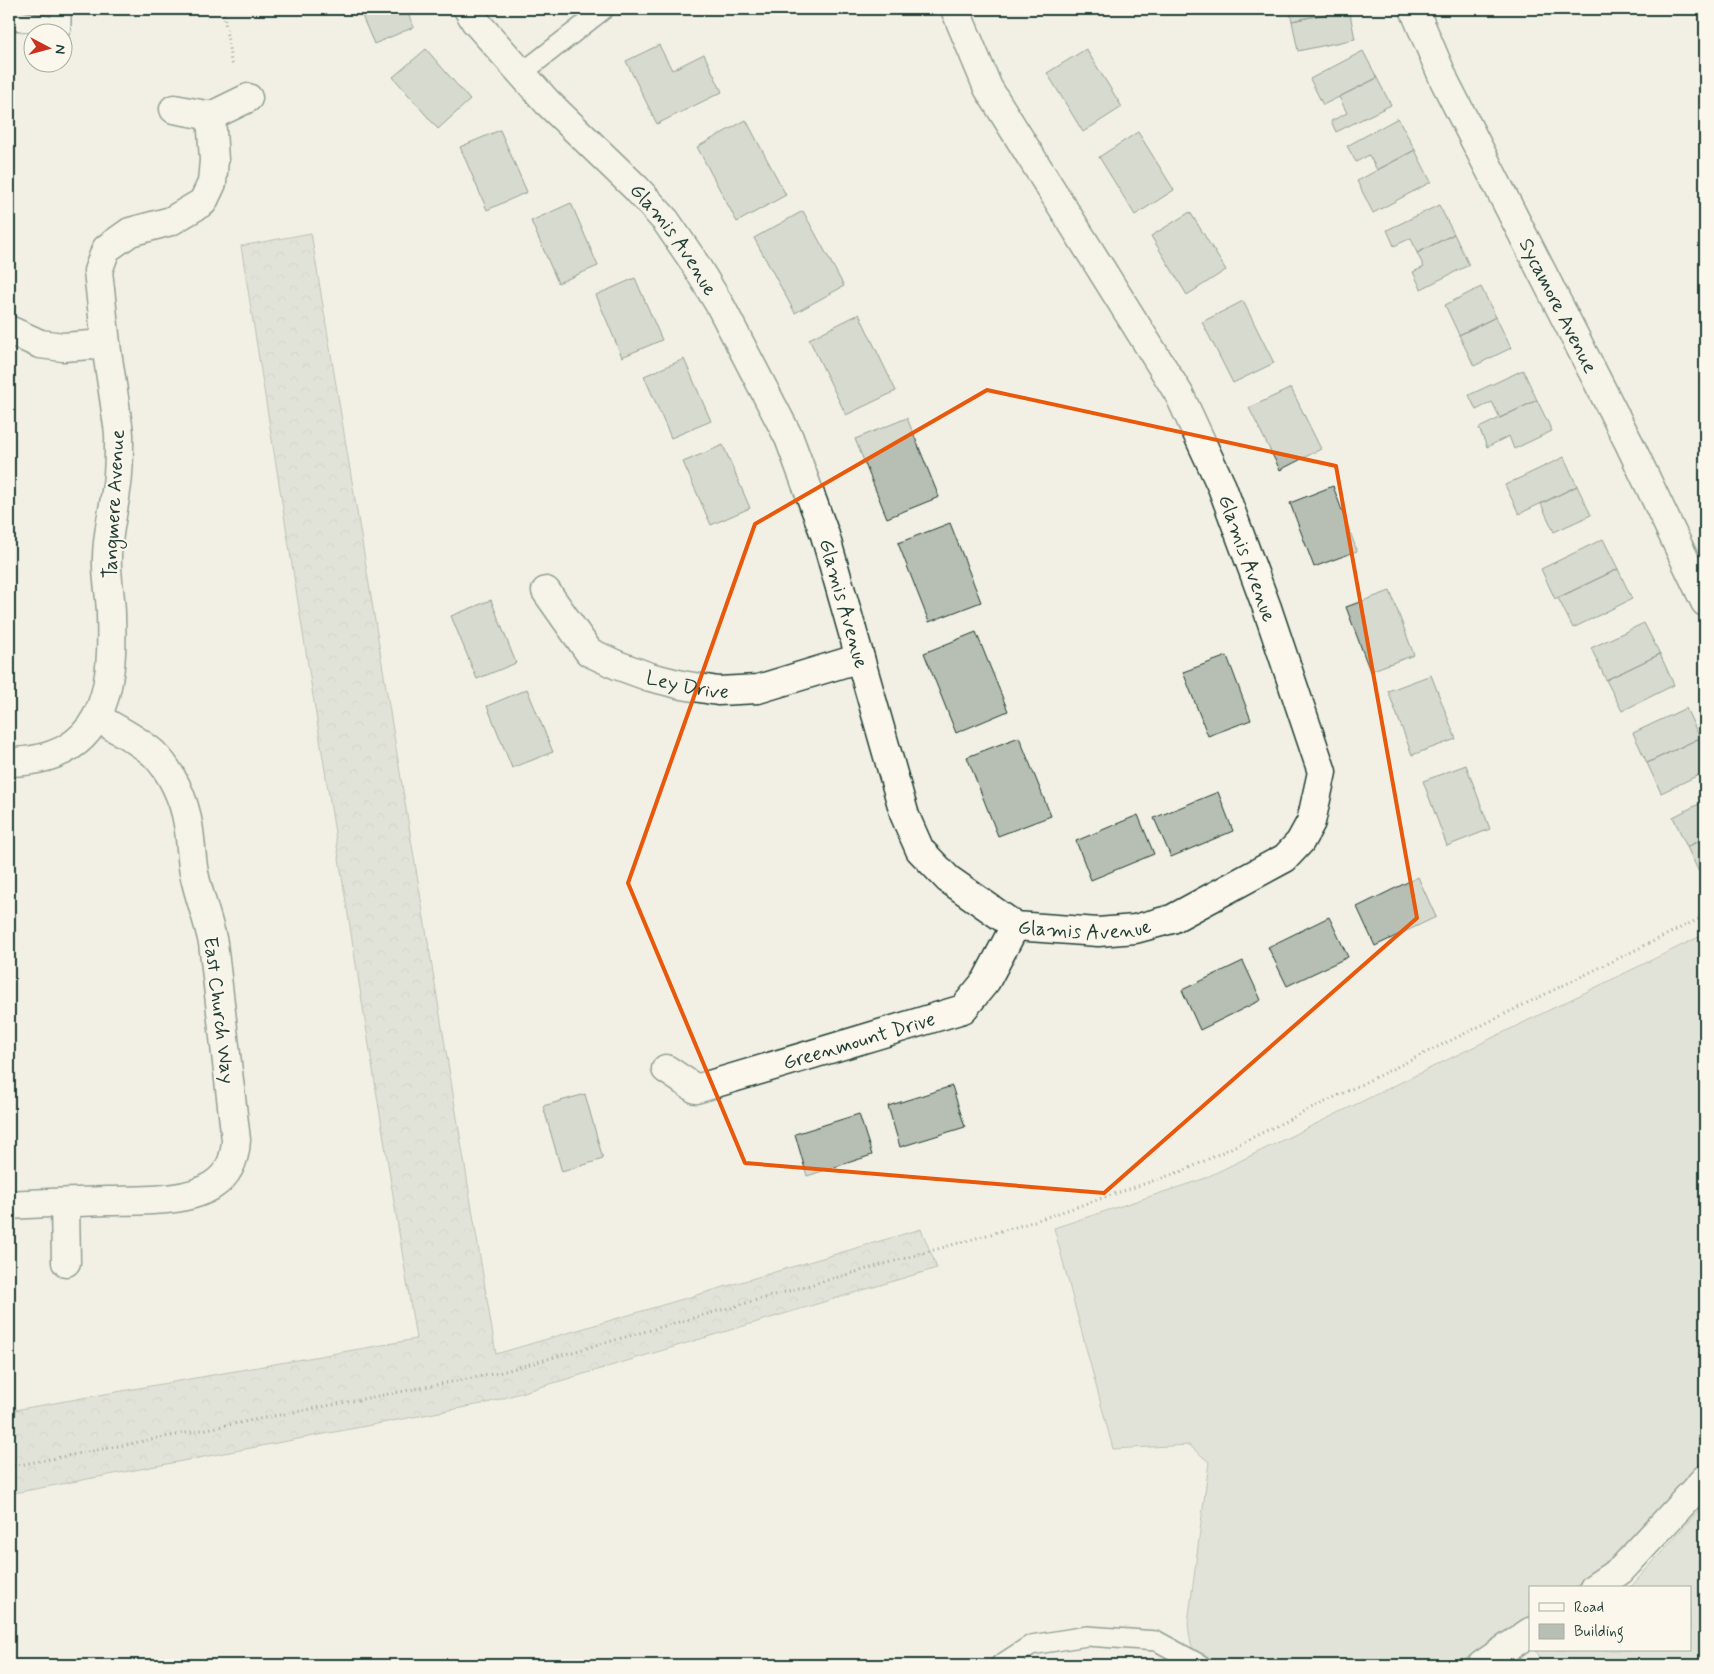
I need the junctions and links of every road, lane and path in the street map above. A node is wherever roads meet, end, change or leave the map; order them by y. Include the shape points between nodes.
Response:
1 (61, 9) edge
2 (223, 9) edge
3 (468, 9) edge
4 (604, 9) edge
5 (955, 9) edge
6 (1414, 9) edge
7 (9, 19) edge
8 (522, 73) junction
9 (248, 98) joint
10 (174, 109) dead end
11 (210, 116) junction
12 (9, 330) edge
13 (106, 344) junction
14 (546, 591) dead end
15 (1705, 602) edge
16 (860, 658) junction
17 (98, 718) junction
18 (9, 762) edge
19 (1705, 916) edge
20 (1015, 926) junction
21 (666, 1069) dead end
22 (66, 1203) junction
23 (9, 1205) edge
24 (66, 1262) dead end
25 (9, 1467) edge
26 (1705, 1479) edge
27 (1597, 1586) edge
28 (1529, 1633) edge
29 (1000, 1665) edge
30 (1201, 1665) edge
31 (1482, 1665) edge

1 - 7 lane via 61,28
2 - 9 path via 231,61
3 - 8 street, Glamis Avenue
4 - 8 lane
5 - 20 street, Glamis Avenue via 988,88 1179,394 1229,506 1322,772 1311,822 1300,842 1285,858 1172,919 1135,929 1098,932
6 - 15 street, Sycamore Avenue via 1445,82 1624,434
8 - 16 street, Glamis Avenue via 546,102 666,221 721,307 789,438 825,535
9 - 11 street
10 - 11 street
11 - 13 street, Tangmere Avenue via 214,160 212,183 203,202 171,221 130,232 106,249 98,271
12 - 13 street via 40,344 63,347
13 - 17 street, Tangmere Avenue via 119,439 117,489 109,527 107,560 110,655 104,704
14 - 16 street, Ley Drive via 589,652 650,677 682,685 718,691 758,689
16 - 20 street, Glamis Avenue via 905,816 920,850 948,879
17 - 18 street, Tangmere Avenue via 89,731 62,751 45,759
17 - 22 street, East Church Way via 153,753 167,770 184,806 196,881 213,943 236,1146 231,1166 223,1178 202,1192 152,1199
19 - 25 path via 1188,1169 1026,1224 498,1373
20 - 21 street, Greenmount Drive via 986,981 963,1008 696,1089
22 - 23 street, East Church Way
22 - 24 street
26 - 27 street via 1621,1570
28 - 31 street
29 - 30 lane via 1031,1645 1086,1636 1157,1642

